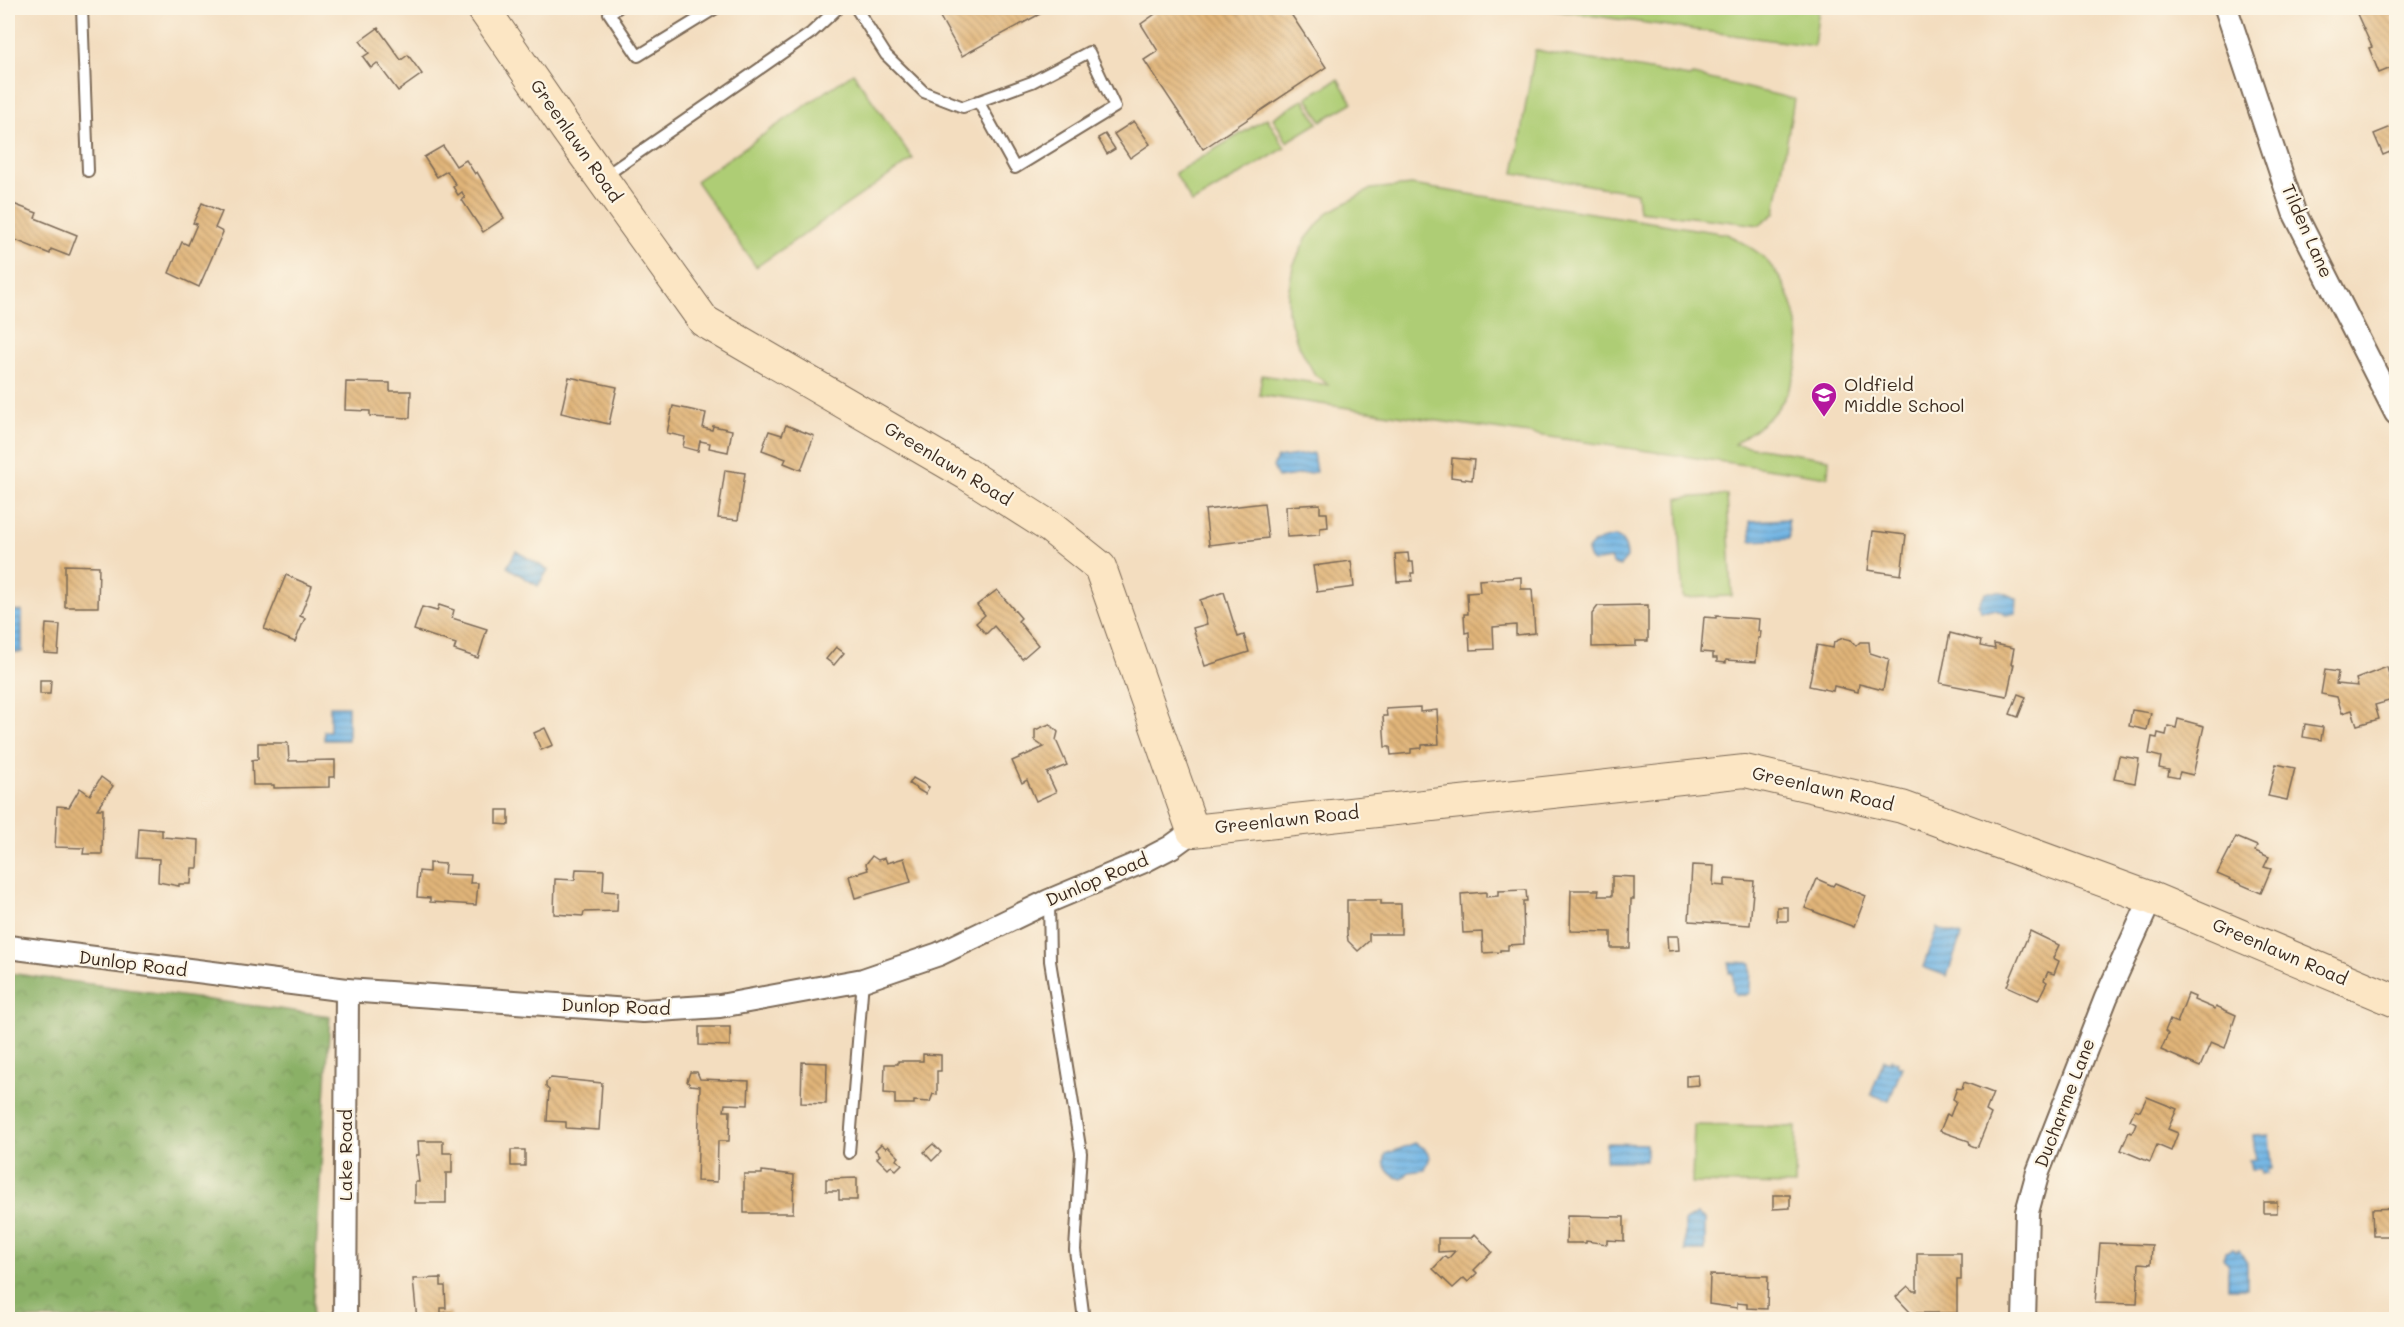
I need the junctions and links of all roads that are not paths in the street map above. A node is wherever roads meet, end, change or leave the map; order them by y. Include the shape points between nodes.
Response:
1 (82, 8) edge
2 (483, 8) edge
3 (618, 8) edge
4 (716, 8) edge
5 (838, 8) edge
6 (856, 8) edge
7 (2226, 8) edge
8 (978, 101) junction
9 (88, 171) dead end
10 (602, 178) junction
11 (2397, 413) edge
12 (1193, 831) junction
13 (2151, 898) junction
14 (1048, 901) junction
15 (8, 947) edge
16 (863, 980) junction
17 (347, 990) junction
18 (2397, 1001) edge
19 (849, 1153) dead end
20 (345, 1320) edge
21 (1084, 1320) edge
22 (2024, 1320) edge

1 - 9 lane
2 - 10 main road, Greenlawn Road
3 - 4 lane via 609,13 638,56
5 - 10 lane via 811,33
6 - 8 lane via 886,55 924,92 963,106
7 - 11 street, Tilden Lane via 2294,212
8 - 8 lane via 1032,82 1089,52 1115,108 1015,168
10 - 12 main road, Greenlawn Road via 704,321 967,474 1050,527 1100,567
12 - 13 main road, Greenlawn Road via 1745,771 1902,807
12 - 14 street, Dunlop Road via 1144,861
13 - 18 main road, Greenlawn Road
13 - 22 street, Ducharme Lane via 2106,998 2038,1172 2027,1212
14 - 16 street, Dunlop Road via 939,954
14 - 21 lane via 1050,961 1081,1154 1075,1250
15 - 17 street, Dunlop Road
16 - 17 street, Dunlop Road via 720,1006 643,1011
16 - 19 lane
17 - 20 street, Lake Road

